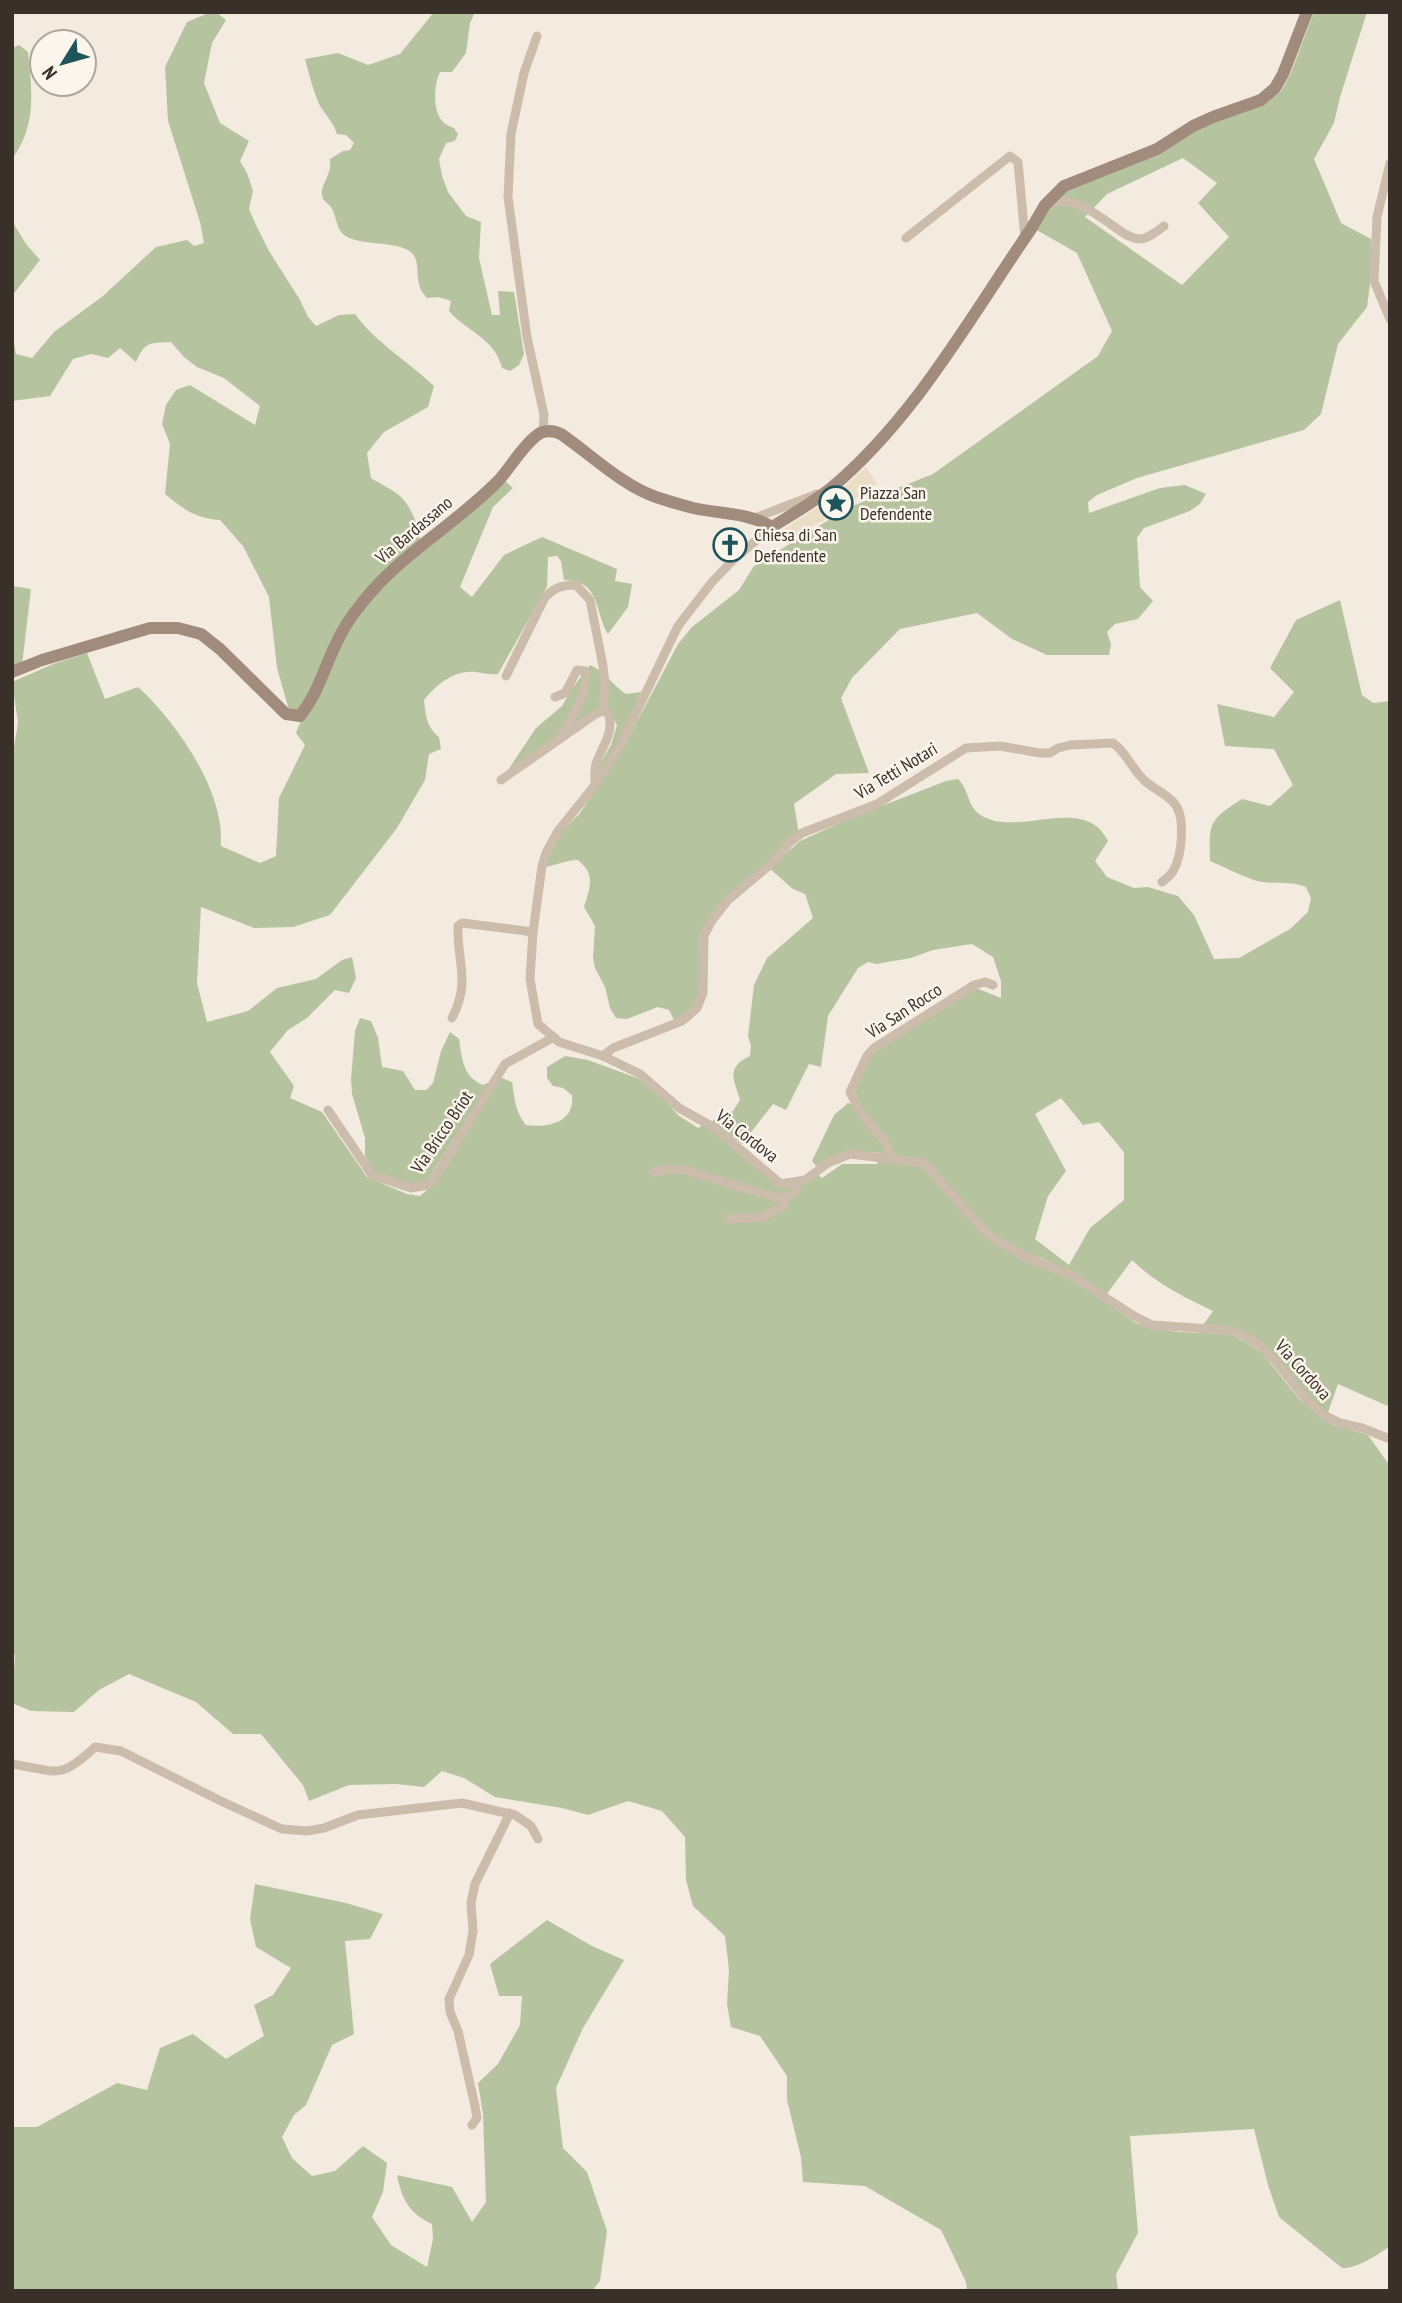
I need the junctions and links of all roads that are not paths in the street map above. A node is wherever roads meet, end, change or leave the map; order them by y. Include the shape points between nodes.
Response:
1 (1307, 12) edge
2 (537, 36) dead end
3 (1390, 163) edge
4 (1045, 205) junction
5 (1164, 226) dead end
6 (1025, 237) junction
7 (906, 238) dead end
8 (1390, 319) edge
9 (543, 432) junction
10 (828, 490) junction
11 (755, 518) junction
12 (772, 527) junction
13 (12, 672) edge
14 (506, 676) dead end
15 (555, 697) dead end
16 (603, 711) junction
17 (555, 743) junction
18 (501, 780) dead end
19 (594, 785) junction
20 (1162, 882) dead end
21 (533, 932) junction
22 (993, 985) dead end
23 (452, 1018) dead end
24 (554, 1037) junction
25 (603, 1056) junction
26 (328, 1110) dead end
27 (892, 1159) junction
28 (653, 1172) dead end
29 (799, 1182) junction
30 (786, 1198) junction
31 (729, 1219) dead end
32 (1390, 1439) edge
33 (12, 1764) edge
34 (510, 1813) junction
35 (538, 1839) dead end
36 (472, 2125) dead end

1 - 4 street via 1283,75 1261,100 1213,117 1157,149 1064,186
2 - 9 street via 511,134 508,197
3 - 8 street via 1377,217 1374,281
4 - 5 street via 1070,201 1134,238 1146,238
4 - 6 street
6 - 7 street via 1018,162 1010,156
6 - 10 street via 929,383 874,448
9 - 11 street via 561,434 653,496
9 - 13 street, Via Bardassano via 498,481 395,566 361,604 300,716 286,714 201,634 178,628 150,628
10 - 11 street
10 - 12 street
11 - 12 street
12 - 19 street via 733,559 678,626 620,746
14 - 16 street via 544,599 551,590 576,585 590,600 603,666
15 - 17 street via 565,693 577,670 585,671 578,703
16 - 17 street
16 - 19 street via 610,718 609,728 597,759
17 - 18 street
19 - 21 street via 546,853
20 - 25 street, Via Tetti Notari via 1180,856 1179,811 1174,802 1142,779 1113,743 1070,745 1050,753 1000,746 966,748 877,804 802,833 789,843 711,922 704,936 703,993 697,1008 682,1021
21 - 23 street via 458,926 462,990
21 - 24 street via 530,979 538,1024
22 - 27 street, Via San Rocco via 974,985 867,1056 850,1092
24 - 25 street, Via Cordova
24 - 26 street, Via Bricco Briot via 505,1065 435,1177 421,1188 372,1175
25 - 29 street, Via Cordova via 640,1074 680,1108 715,1128 781,1184
27 - 29 street, Via Cordova via 850,1154
27 - 32 street, Via Cordova via 924,1163 988,1235 1025,1257 1069,1274 1153,1325 1243,1335 1259,1345 1322,1414
28 - 30 street via 684,1170
29 - 30 street
30 - 31 street via 783,1206 762,1217
33 - 34 street via 56,1772 73,1767 95,1747 121,1751 282,1829 307,1831 358,1815 462,1803
34 - 35 street via 531,1826
34 - 36 street via 475,1884 469,1955 449,1999 475,2106 477,2118

